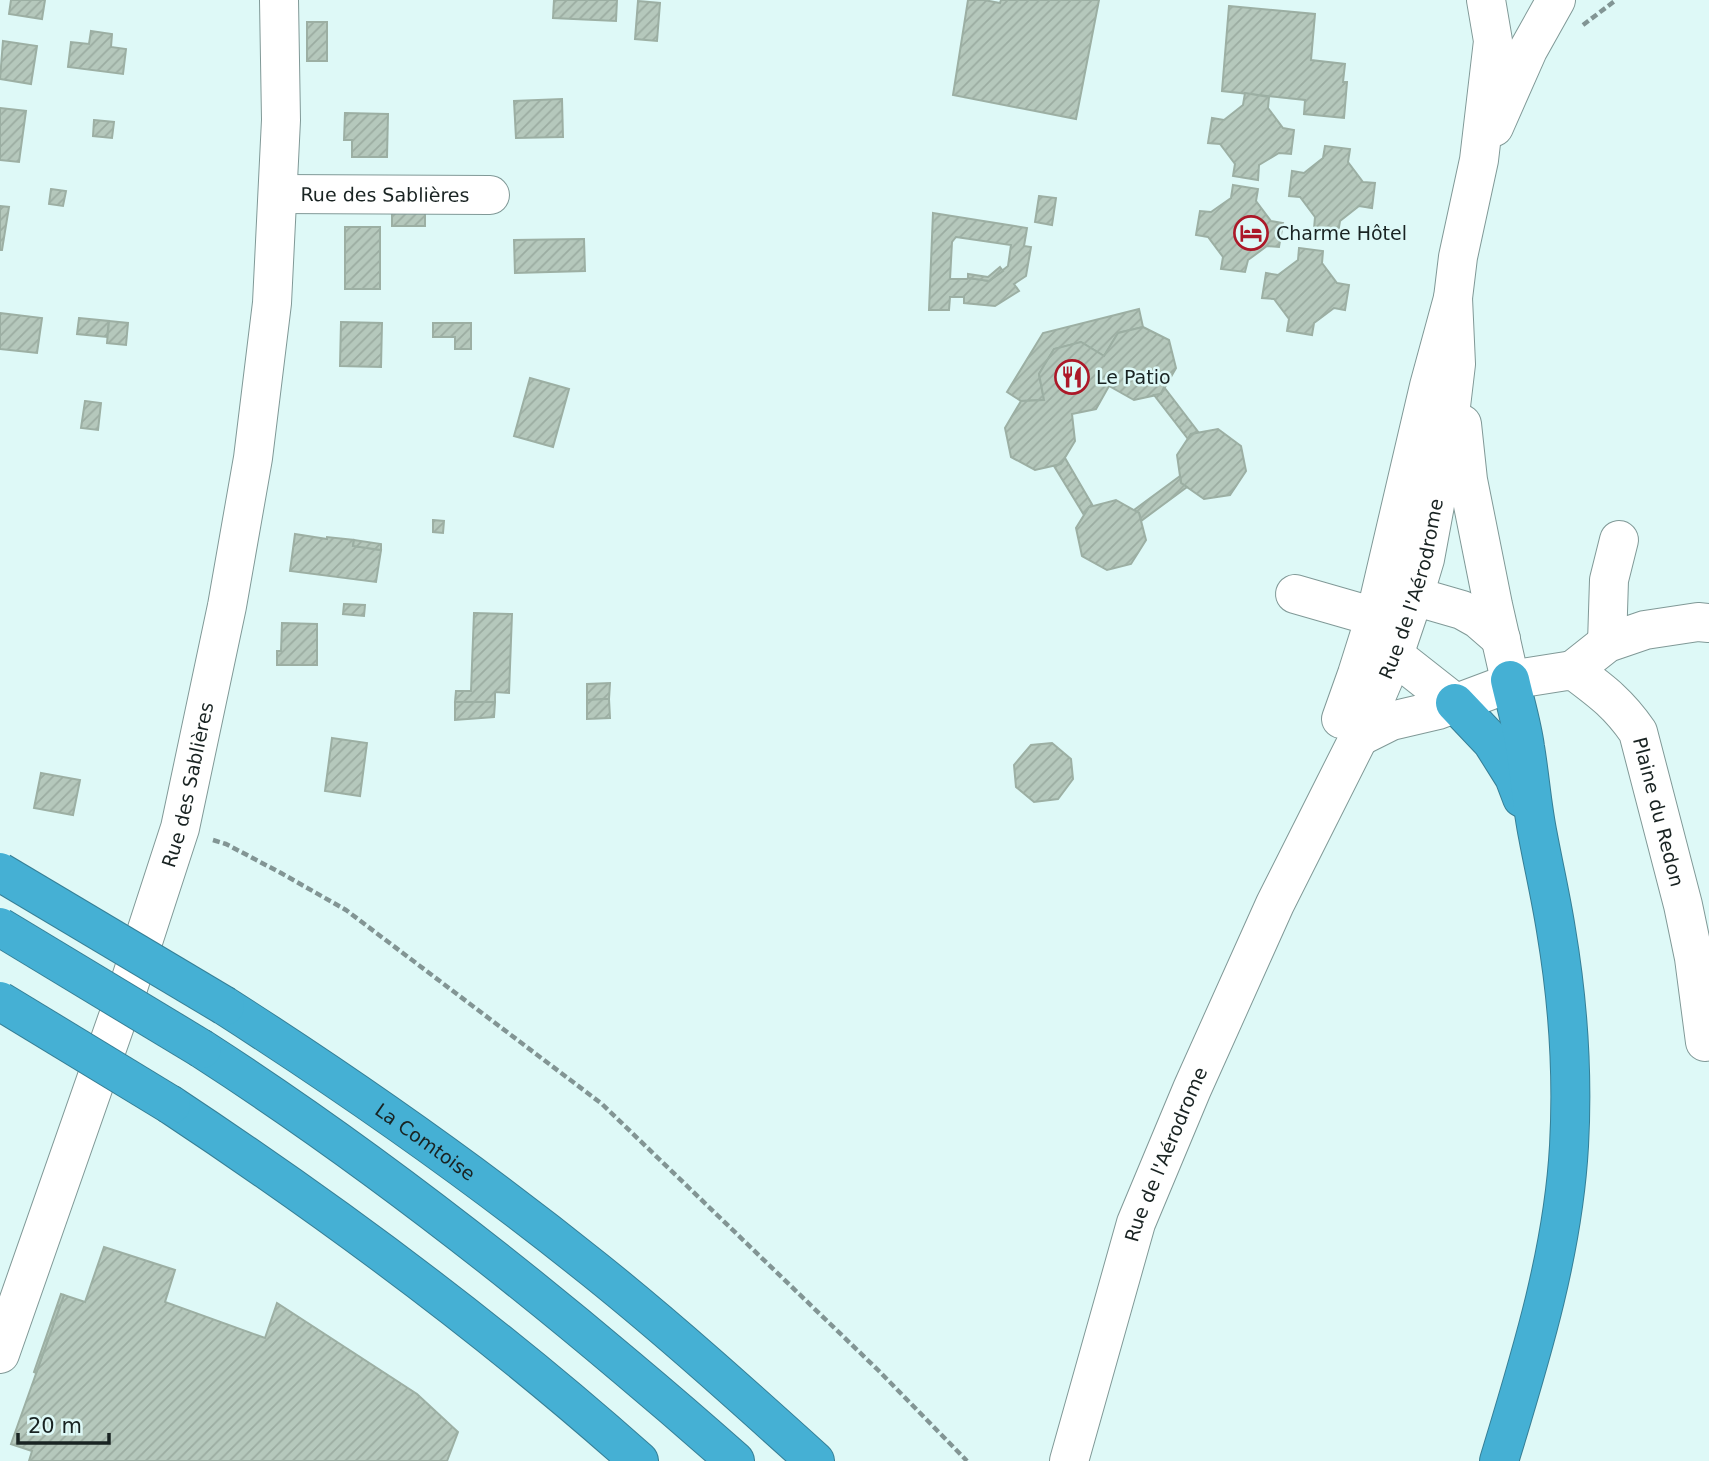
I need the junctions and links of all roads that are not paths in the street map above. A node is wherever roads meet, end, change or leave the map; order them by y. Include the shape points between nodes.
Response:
1 (279, 0) edge
2 (1486, 0) edge
3 (1556, 0) edge
4 (1479, 160) junction
5 (278, 194) junction
6 (490, 195) dead end
7 (1453, 298) junction
8 (1456, 364) junction
9 (1619, 540) dead end
10 (1295, 594) dead end
11 (1386, 622) junction
12 (1709, 623) edge
13 (1501, 639) junction
14 (1607, 643) junction
15 (1573, 670) junction
16 (1510, 680) junction
17 (1455, 703) junction
18 (1359, 737) junction
19 (1538, 835) junction
20 (1296, 861) junction
21 (0, 872) edge
22 (1696, 906) edge
23 (0, 928) edge
24 (0, 1001) edge
25 (1706, 1042) dead end
26 (0, 1354) edge
27 (639, 1461) edge
28 (735, 1461) edge
29 (815, 1461) edge
30 (1069, 1461) edge
31 (1499, 1461) edge

1 - 5 street, Rue des Sablières
2 - 4 street, Rue de l'Aérodrome via 1493,41
3 - 4 street, Rue de l'Aérodrome via 1528,50
4 - 7 street, Rue de l'Aérodrome
5 - 6 street, Rue des Sablières
5 - 26 street, Rue des Sablières via 272,303 253,458 180,828
7 - 8 street, Rue de l'Aérodrome
7 - 11 street, Rue de l'Aérodrome via 1429,386
8 - 11 street, Rue de l'Aérodrome via 1425,559
8 - 13 street via 1468,480
9 - 14 street via 1609,580
10 - 11 street
11 - 13 street via 1424,599 1462,610
11 - 17 street
11 - 18 street, Rue de l'Aérodrome
11 - 20 street, Rue de l'Aérodrome via 1357,674
12 - 14 street via 1645,629
13 - 16 street
14 - 15 street
15 - 16 street
15 - 22 street, Plaine du Redon via 1623,711 1638,732
16 - 17 street
16 - 19 highway
17 - 18 street via 1391,721
17 - 19 highway via 1492,742 1514,777
18 - 20 street, Rue de l'Aérodrome
19 - 31 highway via 1563,975 1569,1148 1543,1308
20 - 30 street, Rue de l'Aérodrome via 1136,1223
21 - 29 highway, La Comtoise, bridge via 225,1006 375,1106 529,1219 670,1332
22 - 25 street, Plaine du Redon via 1694,958
23 - 28 highway, bridge via 202,1049 301,1115 503,1265
24 - 27 highway, bridge via 171,1105 321,1208 419,1281

